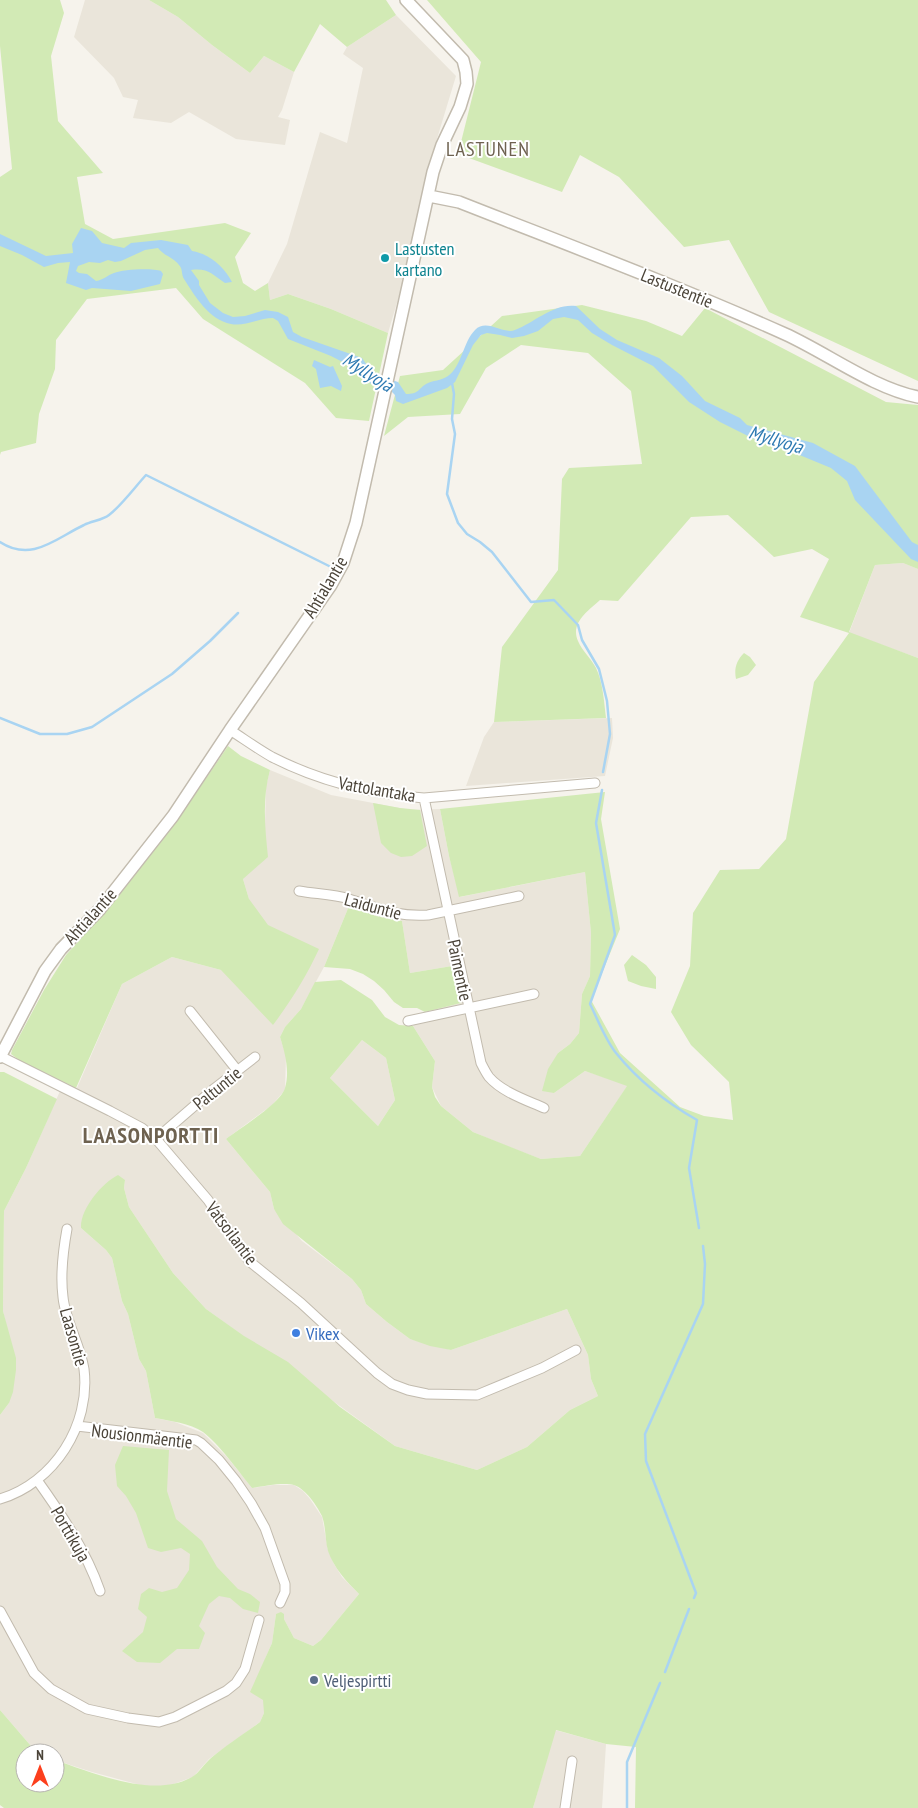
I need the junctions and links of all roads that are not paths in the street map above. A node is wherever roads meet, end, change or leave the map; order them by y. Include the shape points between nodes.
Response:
1 (406, 0) edge
2 (429, 196) junction
3 (918, 396) edge
4 (230, 730) junction
5 (595, 783) dead end
6 (424, 798) junction
7 (299, 891) dead end
8 (519, 896) dead end
9 (448, 911) junction
10 (534, 994) dead end
11 (468, 1008) junction
12 (190, 1012) dead end
13 (408, 1020) dead end
14 (0, 1057) edge
15 (255, 1057) dead end
16 (237, 1070) junction
17 (544, 1108) dead end
18 (156, 1139) junction
19 (67, 1229) dead end
20 (576, 1350) dead end
21 (77, 1426) junction
22 (37, 1480) junction
23 (0, 1499) edge
24 (100, 1592) dead end
25 (280, 1603) dead end
26 (0, 1611) edge
27 (259, 1620) dead end
28 (572, 1761) dead end
29 (565, 1808) edge

1 - 2 street, Ahtialantie via 463,60 466,72 467,84 437,158
2 - 3 street, Lastustentie via 459,202 702,298 788,335 891,389
2 - 4 street, Ahtialantie via 351,542 331,585
4 - 6 street, Vattolantaka via 302,771 378,792
4 - 14 street, Ahtialantie via 173,816 100,909 60,949
5 - 6 street, Vattolantaka
6 - 9 street, Paimentie
7 - 9 street, Laiduntie via 349,899 403,915
8 - 9 street, Laiduntie
9 - 11 street, Paimentie
10 - 11 street
11 - 13 street
11 - 17 street, Paimentie via 481,1063 489,1077 508,1091
12 - 16 street
14 - 18 street, Vatsoilantie via 117,1114
15 - 16 street, Paltuntie
16 - 18 street, Paltuntie
18 - 20 street, Vatsoilantie via 208,1200 249,1260 392,1384 433,1395 477,1395
19 - 21 street, Laasontie via 63,1249 64,1307 84,1370 84,1393
21 - 22 street, Laasontie via 57,1460
21 - 25 street, Nousionmäentie via 201,1443 236,1481 265,1528 285,1584
22 - 23 street, Laasontie
22 - 24 street, Porttikuja via 64,1517
26 - 27 street via 34,1673 51,1689 87,1709 159,1722 175,1717 236,1684 245,1669
28 - 29 street

